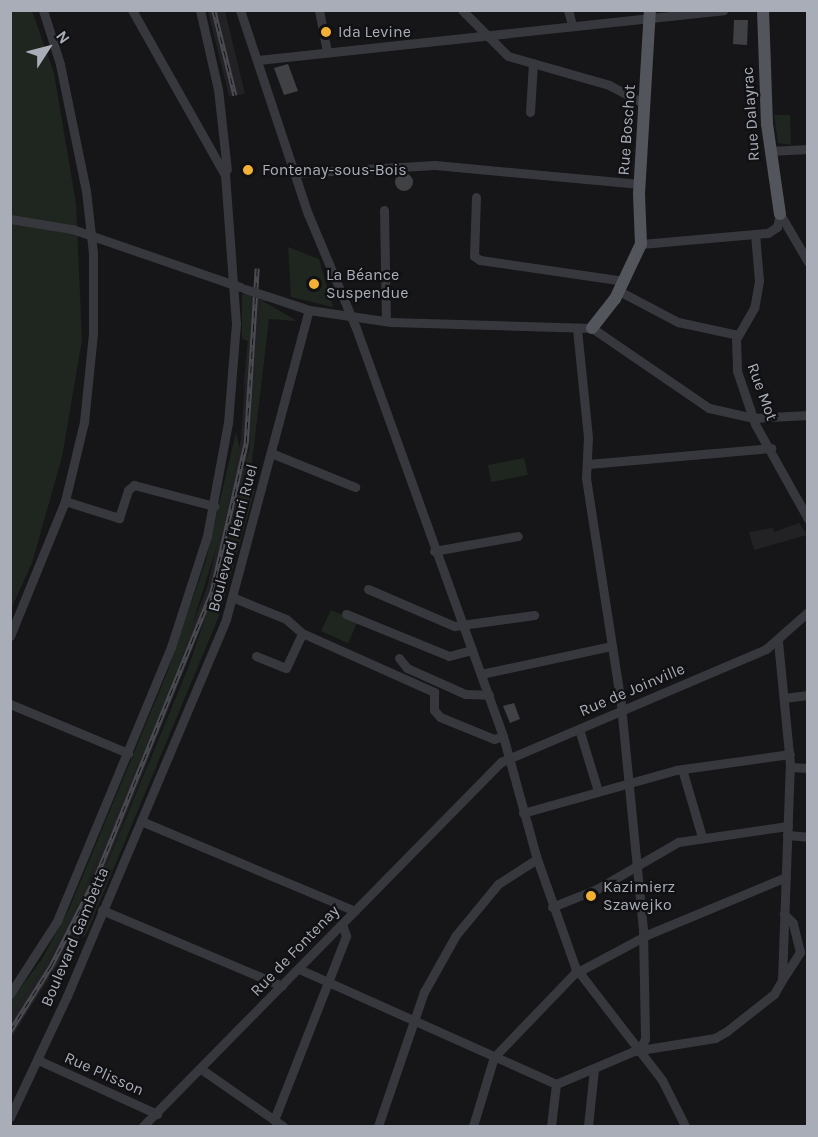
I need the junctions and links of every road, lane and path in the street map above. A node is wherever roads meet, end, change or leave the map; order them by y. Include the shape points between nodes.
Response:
1 (43, 10) edge
2 (132, 10) edge
3 (200, 10) edge
4 (240, 10) edge
5 (319, 10) edge
6 (462, 10) edge
7 (568, 10) edge
8 (723, 10) edge
9 (763, 10) edge
10 (650, 14) edge
11 (572, 25) junction
12 (487, 36) junction
13 (327, 52) junction
14 (258, 60) junction
15 (533, 63) junction
16 (644, 104) junction
17 (530, 112) dead end
18 (225, 146) junction
19 (214, 149) junction
20 (807, 149) edge
21 (770, 151) junction
22 (296, 172) junction
23 (225, 175) junction
24 (640, 184) junction
25 (476, 197) dead end
26 (384, 210) dead end
27 (780, 214) junction
28 (10, 219) edge
29 (754, 234) junction
30 (91, 236) junction
31 (640, 244) junction
32 (807, 262) edge
33 (622, 286) junction
34 (240, 287) junction
35 (309, 310) junction
36 (351, 318) junction
37 (386, 320) junction
38 (592, 328) junction
39 (577, 329) junction
40 (738, 335) junction
41 (807, 417) edge
42 (753, 418) junction
43 (771, 448) junction
44 (271, 453) junction
45 (588, 464) junction
46 (355, 487) dead end
47 (65, 501) junction
48 (214, 506) junction
49 (807, 519) edge
50 (518, 536) dead end
51 (434, 551) junction
52 (368, 589) dead end
53 (232, 597) junction
54 (807, 612) edge
55 (346, 614) dead end
56 (534, 615) dead end
57 (464, 627) junction
58 (302, 633) junction
59 (10, 636) edge
60 (778, 642) junction
61 (612, 645) junction
62 (472, 651) junction
63 (256, 656) dead end
64 (399, 658) dead end
65 (481, 674) junction
66 (807, 694) edge
67 (489, 695) junction
68 (784, 698) junction
69 (10, 704) edge
70 (621, 710) junction
71 (579, 729) junction
72 (503, 736) junction
73 (128, 753) junction
74 (790, 754) junction
75 (509, 757) junction
76 (164, 766) joint
77 (790, 767) junction
78 (807, 768) edge
79 (682, 769) junction
80 (628, 782) junction
81 (598, 791) junction
82 (469, 795) joint
83 (524, 813) junction
84 (141, 822) junction
85 (787, 831) junction
86 (702, 837) junction
87 (807, 837) edge
88 (537, 859) junction
89 (636, 867) junction
90 (786, 877) junction
91 (552, 907) junction
92 (102, 910) junction
93 (355, 911) junction
94 (784, 914) junction
95 (342, 924) junction
96 (644, 937) junction
97 (299, 969) junction
98 (577, 972) junction
99 (782, 980) junction
100 (327, 984) junction
101 (282, 986) junction
102 (10, 994) edge
103 (413, 1020) junction
104 (639, 1050) junction
105 (494, 1057) junction
106 (38, 1060) junction
107 (201, 1069) junction
108 (594, 1069) junction
109 (556, 1084) junction
110 (157, 1114) junction
111 (10, 1117) edge
112 (274, 1120) junction
113 (683, 1125) edge
114 (143, 1126) edge
115 (283, 1126) edge
116 (378, 1126) edge
117 (473, 1126) edge
118 (551, 1126) edge
119 (588, 1126) edge

1 - 30 street via 77,139
2 - 19 street
3 - 18 street via 218,88
4 - 14 street
5 - 13 street
6 - 12 street
7 - 11 street
8 - 10 street
9 - 21 main road, Rue Dalayrac
10 - 11 street
10 - 16 main road, Rue Boschot
11 - 12 street
12 - 13 street
12 - 15 street via 508,56
13 - 14 street
14 - 22 street
15 - 16 street via 609,85
15 - 17 street
16 - 24 main road, Rue Boschot
18 - 19 street
18 - 23 street
19 - 23 street
20 - 21 street
21 - 27 main road, Rue Dalayrac
22 - 24 street via 435,165
22 - 36 street
23 - 34 street
24 - 31 main road, Rue Boschot
25 - 33 street via 474,256 480,260
26 - 37 street
27 - 29 street via 776,228
27 - 32 street
28 - 30 street via 56,225
29 - 31 street
29 - 40 street via 756,302
30 - 34 street
30 - 47 street via 94,312 88,390
31 - 33 main road
33 - 38 main road
33 - 40 street via 681,323
34 - 35 street, bridge
34 - 48 street via 232,388
35 - 36 street
35 - 44 street, Boulevard Henri Ruel
36 - 37 street
36 - 51 street
37 - 39 street
38 - 39 street
38 - 42 street via 709,408
39 - 45 street
40 - 42 street, Rue Mot via 734,356
41 - 42 street
42 - 43 street, Rue Mot
43 - 45 street
43 - 49 street, Rue Mot
44 - 46 street
44 - 53 street, Boulevard Henri Ruel
45 - 61 street via 586,478
47 - 48 street via 119,518 128,490 134,485
47 - 59 street
48 - 73 street via 185,609
50 - 51 street
51 - 57 street
52 - 57 street
53 - 58 street via 286,619
53 - 76 street, Boulevard Henri Ruel
54 - 60 street, Rue de Joinville
55 - 62 street via 449,656
56 - 57 street
57 - 62 street
58 - 63 street via 286,668
58 - 72 street via 434,692 434,710 440,717 494,739
60 - 68 street
60 - 70 street, Rue de Joinville
61 - 65 street
61 - 70 street
62 - 65 street
64 - 67 street via 407,668 465,694
65 - 67 street
66 - 68 street
67 - 72 street
68 - 74 street
69 - 73 street
70 - 71 street, Rue de Joinville
70 - 80 street
71 - 75 street, Rue de Joinville
71 - 81 street
72 - 75 street
73 - 102 street via 57,921
74 - 77 street
74 - 79 street
75 - 82 street, Rue de Joinville
75 - 83 street
76 - 84 street, Boulevard Gambetta
77 - 78 street
77 - 85 street
79 - 80 street
79 - 86 street
80 - 81 street
80 - 89 street
81 - 83 street
82 - 93 street, Rue de Fontenay
83 - 88 street
84 - 92 street, Boulevard Gambetta
84 - 93 street
85 - 86 street
85 - 87 street
85 - 90 street
86 - 89 street via 678,842
88 - 91 street
88 - 103 street via 480,901 456,935
89 - 91 street
89 - 96 street
90 - 94 street
90 - 96 street
91 - 98 street
92 - 101 street
92 - 106 street, Boulevard Gambetta
93 - 95 street, Rue de Fontenay
94 - 99 street
94 - 99 street via 792,922 800,952
95 - 97 street, Rue de Fontenay
95 - 100 street via 346,936
96 - 98 street
96 - 104 street via 645,1039
97 - 100 street
97 - 101 street, Rue de Fontenay
98 - 104 street
98 - 105 street
99 - 104 street via 774,994 715,1038
100 - 103 street
100 - 112 street
101 - 107 street, Rue de Fontenay
103 - 105 street
103 - 116 street
104 - 108 street
104 - 113 street via 662,1080
105 - 109 street
105 - 117 street
106 - 110 street, Rue Plisson
106 - 111 street, Boulevard Gambetta
107 - 110 street, Rue de Fontenay
107 - 112 street
108 - 109 street
108 - 119 street
109 - 118 street
110 - 114 street, Rue de Fontenay
112 - 115 street

